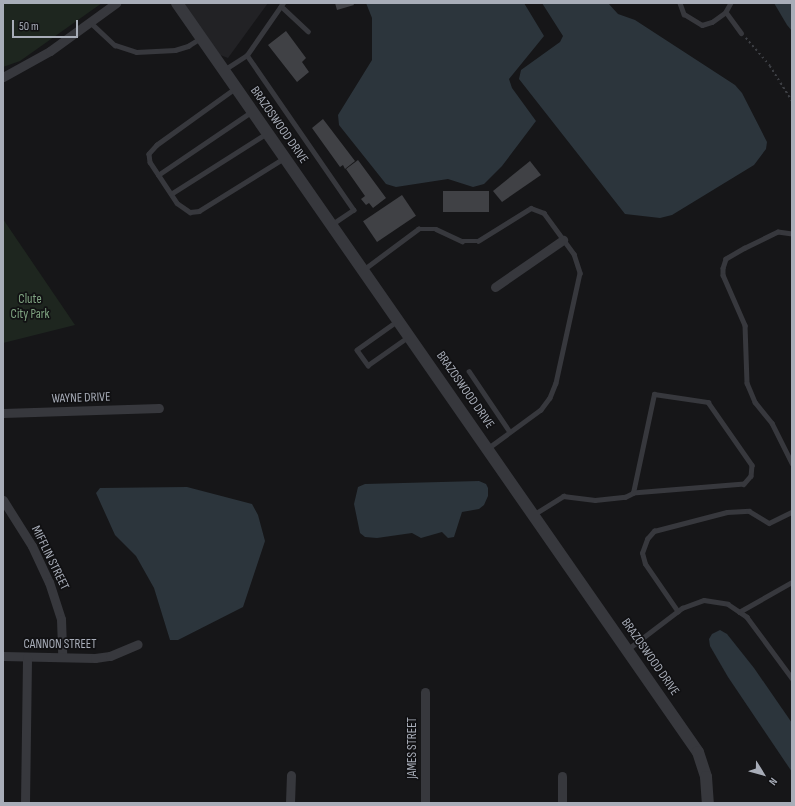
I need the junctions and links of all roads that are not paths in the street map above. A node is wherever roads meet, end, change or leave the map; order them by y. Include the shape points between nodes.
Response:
1 (116, 3) edge
2 (177, 3) edge
3 (680, 3) edge
4 (731, 3) edge
5 (282, 5) edge
6 (726, 12) junction
7 (90, 22) junction
8 (308, 31) dead end
9 (741, 33) road end
10 (201, 38) junction
11 (246, 55) junction
12 (224, 70) junction
13 (3, 77) edge
14 (236, 88) junction
15 (253, 111) junction
16 (268, 132) junction
17 (285, 157) junction
18 (158, 175) junction
19 (171, 194) junction
20 (332, 225) junction
21 (792, 234) edge
22 (563, 240) junction
23 (363, 270) junction
24 (495, 287) dead end
25 (399, 320) junction
26 (410, 336) junction
27 (469, 371) dead end
28 (159, 408) dead end
29 (3, 413) edge
30 (510, 432) junction
31 (489, 448) junction
32 (792, 463) edge
33 (634, 493) junction
34 (4, 506) edge
35 (792, 512) edge
36 (534, 515) junction
37 (792, 582) edge
38 (678, 612) junction
39 (739, 612) junction
40 (138, 644) dead end
41 (628, 649) junction
42 (62, 655) junction
43 (3, 656) edge
44 (26, 657) junction
45 (792, 677) edge
46 (425, 692) dead end
47 (291, 775) dead end
48 (562, 776) dead end
49 (25, 803) edge
50 (290, 803) edge
51 (425, 803) edge
52 (562, 803) edge
53 (708, 803) edge

1 - 7 street
2 - 10 street, BRAZOSWOOD DRIVE
3 - 6 lane via 684,14 702,25 712,22
4 - 6 lane
5 - 8 lane
5 - 11 lane
6 - 9 lane
7 - 10 lane via 115,46 136,52 175,50
7 - 13 street via 35,60
10 - 12 street, BRAZOSWOOD DRIVE
11 - 12 lane
11 - 20 lane via 354,210
12 - 14 street, BRAZOSWOOD DRIVE
14 - 15 street, BRAZOSWOOD DRIVE
14 - 18 lane via 157,145 149,154 150,162
15 - 16 street, BRAZOSWOOD DRIVE
15 - 18 lane
16 - 17 street, BRAZOSWOOD DRIVE
16 - 19 lane
17 - 19 lane via 199,212 190,212 177,203
17 - 20 street, BRAZOSWOOD DRIVE
18 - 19 lane
20 - 23 street, BRAZOSWOOD DRIVE
21 - 32 lane via 778,232 726,259 723,275 745,324 747,383 755,402 772,423
22 - 23 lane via 544,213 531,208 478,241 462,241 436,229 418,230
22 - 24 street
22 - 30 lane via 579,265 580,273 556,383 550,398 541,410
23 - 25 street, BRAZOSWOOD DRIVE
25 - 26 street, BRAZOSWOOD DRIVE
25 - 26 lane via 357,350 368,365
26 - 31 street, BRAZOSWOOD DRIVE
27 - 30 lane
28 - 29 street, WAYNE DRIVE
30 - 31 lane
31 - 36 street, BRAZOSWOOD DRIVE
33 - 33 lane via 654,394 708,402 752,465 751,476 744,484
33 - 36 lane via 625,497 595,500 564,496
34 - 42 street, MIFFLIN STREET via 32,546 50,582 61,619
35 - 38 lane via 769,523 749,511 727,512 654,531 647,539 642,553 645,564
36 - 41 street, BRAZOSWOOD DRIVE
37 - 39 lane
38 - 39 lane via 704,600 728,604
38 - 41 lane
39 - 45 lane via 747,617
40 - 42 street, CANNON STREET via 110,656
41 - 53 street, BRAZOSWOOD DRIVE via 698,752 705,771
42 - 44 street, CANNON STREET
43 - 44 street, CANNON STREET
44 - 49 street
46 - 51 street, JAMES STREET
47 - 50 street
48 - 52 street

